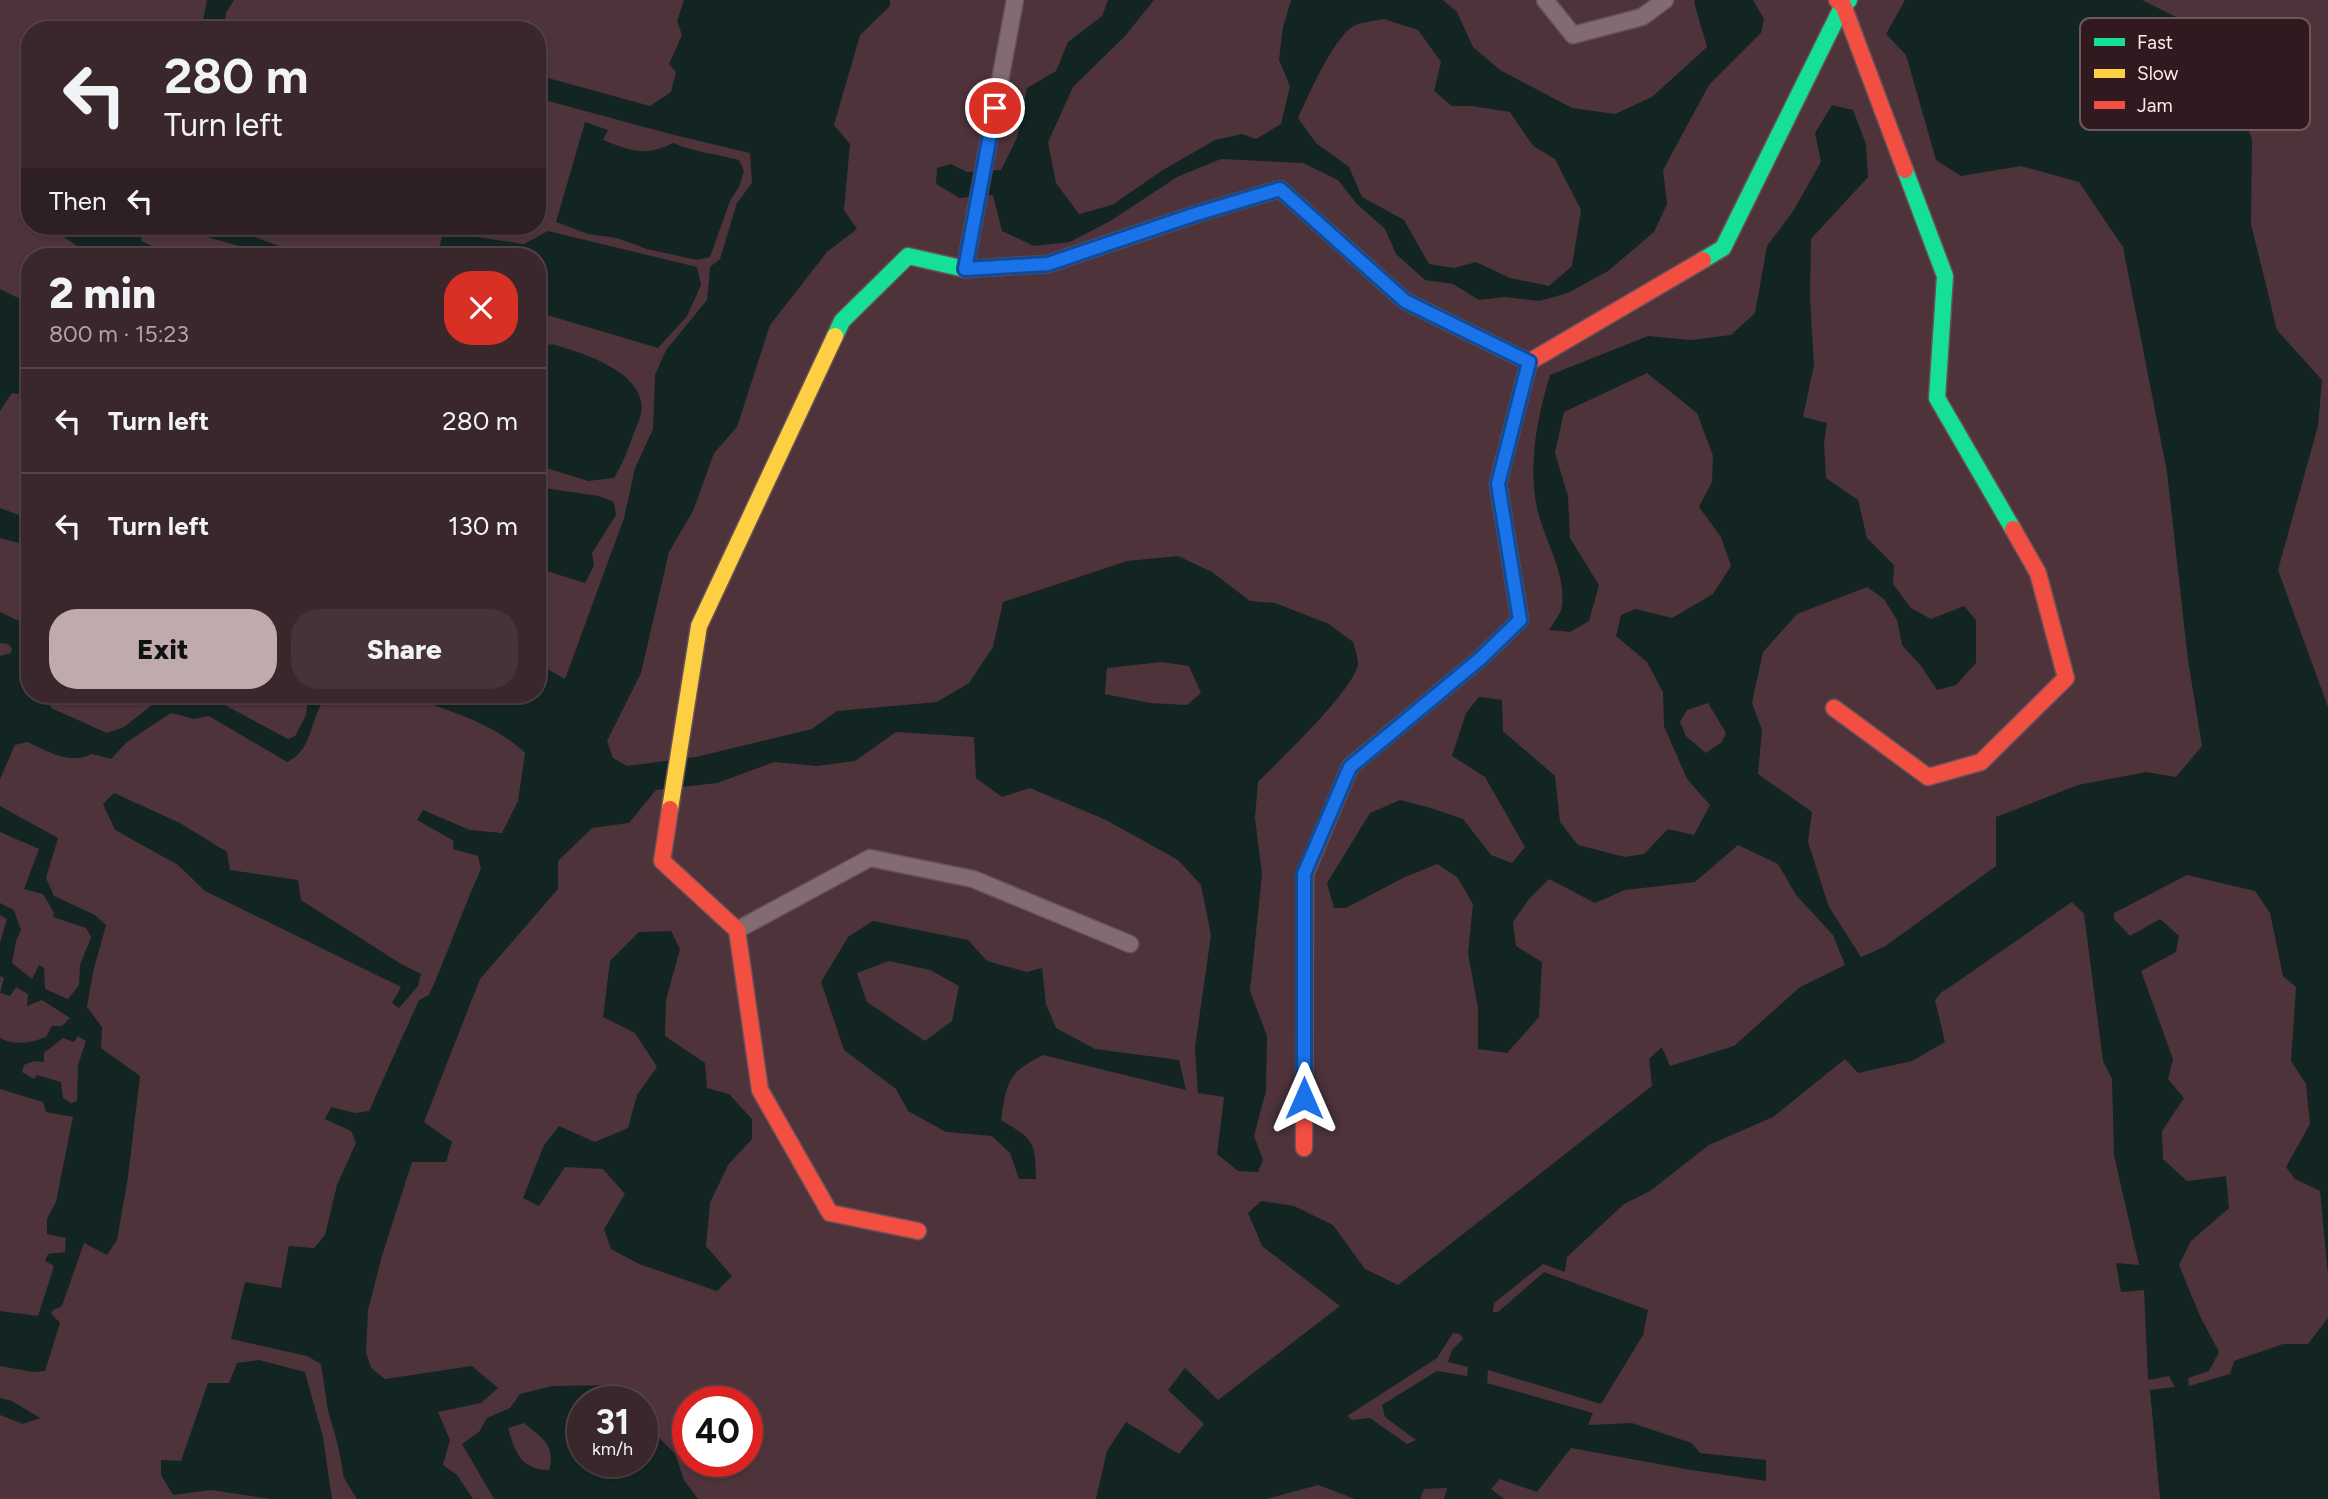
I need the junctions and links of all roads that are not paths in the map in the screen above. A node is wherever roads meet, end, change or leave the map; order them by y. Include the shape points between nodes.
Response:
1 (1015, 0) edge
2 (1545, 0) edge
3 (1665, 0) edge
4 (1843, 2) edge
5 (965, 269) junction
6 (1529, 362) junction
7 (1834, 708) dead end
8 (737, 930) junction
9 (1130, 944) dead end
10 (1304, 1148) dead end
11 (918, 1231) dead end

1 - 5 street
2 - 3 street via 1573,35 1642,17
4 - 6 street via 1723,248
4 - 7 street via 1945,276 1937,398 2038,573 2066,678 1981,762 1928,777
5 - 6 street via 1048,264 1280,189 1405,301
5 - 8 street via 908,256 842,321 699,626 662,861
6 - 10 street via 1498,484 1520,620 1350,767 1304,874
8 - 9 street via 870,858 973,879
8 - 11 street via 760,1090 830,1213

